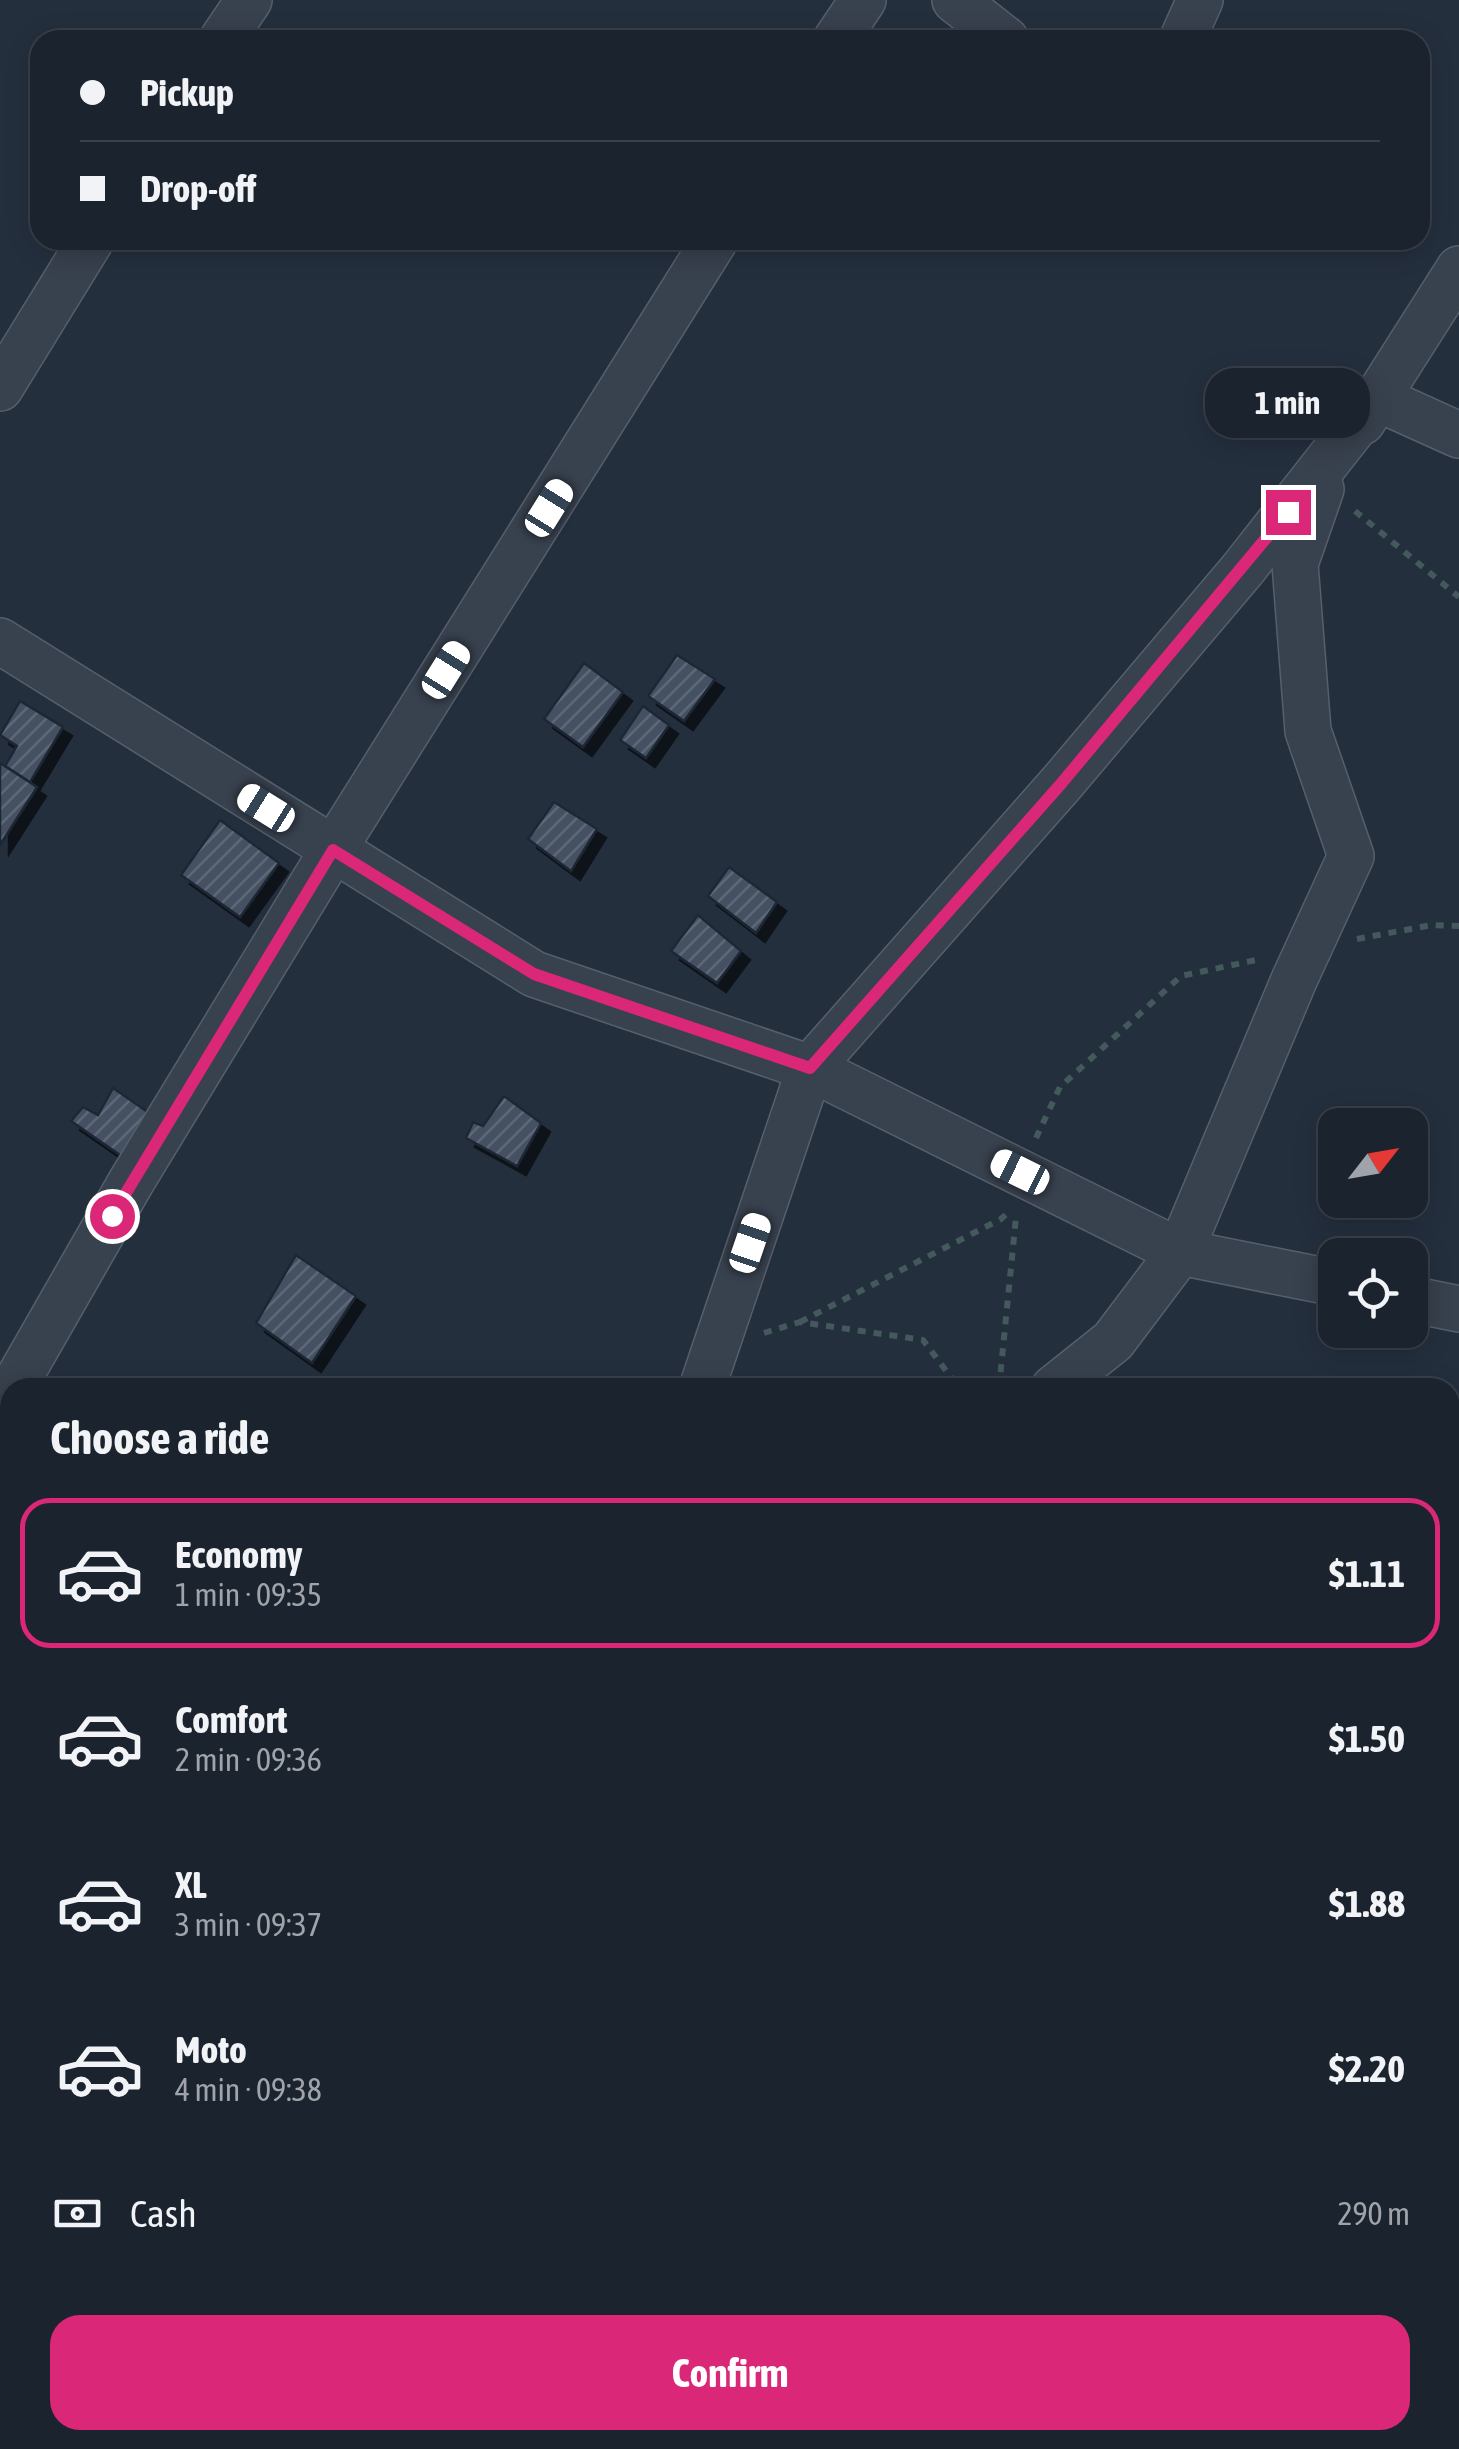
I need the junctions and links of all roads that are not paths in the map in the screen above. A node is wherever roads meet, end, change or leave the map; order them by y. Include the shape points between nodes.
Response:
1 (249, 0) edge
2 (863, 0) edge
3 (956, 0) edge
4 (1200, 0) edge
5 (229, 30) edge
6 (843, 30) edge
7 (994, 30) edge
8 (1186, 30) edge
9 (85, 250) edge
10 (709, 250) edge
11 (1459, 269) edge
12 (0, 388) edge
13 (1377, 398) junction
14 (1459, 436) edge
15 (0, 642) edge
16 (333, 850) junction
17 (810, 1068) junction
18 (1180, 1252) junction
19 (1318, 1280) edge
20 (1428, 1303) edge
21 (1459, 1309) edge
22 (708, 1367) edge
23 (18, 1378) edge
24 (1067, 1378) edge

1 - 5 street
2 - 6 street
3 - 7 street
4 - 8 street
9 - 12 street
10 - 16 street
11 - 13 street
13 - 14 street
13 - 17 street via 1060,785
13 - 18 street via 1322,487 1295,564 1308,731 1351,856
15 - 16 street
16 - 17 street via 534,974
16 - 23 street
17 - 18 street
17 - 22 street
18 - 19 street
18 - 24 street via 1112,1342
20 - 21 street

